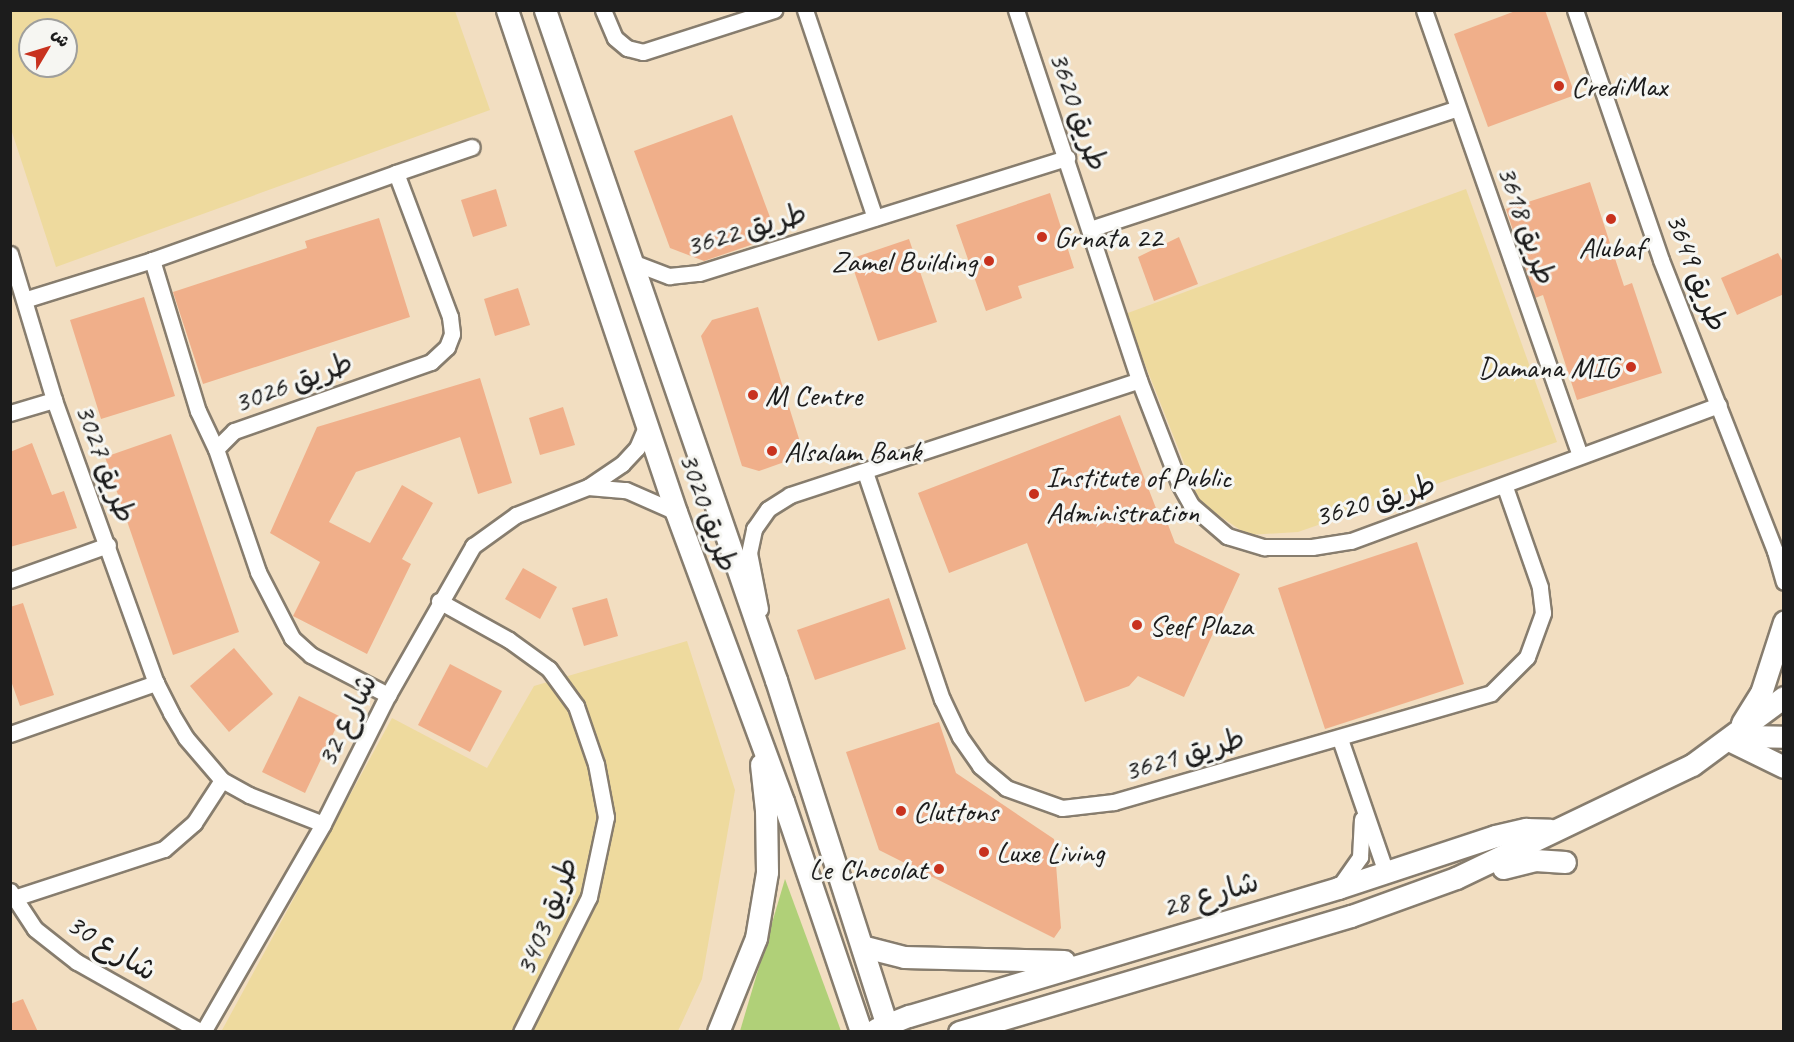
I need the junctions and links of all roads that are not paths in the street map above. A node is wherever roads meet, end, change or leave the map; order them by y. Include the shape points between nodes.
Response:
1 (507, 10) edge
2 (545, 10) edge
3 (603, 10) edge
4 (774, 10) edge
5 (805, 10) edge
6 (1016, 10) edge
7 (1424, 10) edge
8 (1575, 10) edge
9 (1457, 108) junction
10 (472, 147) dead end
11 (1067, 158) junction
12 (396, 173) junction
13 (875, 218) junction
14 (1090, 229) junction
15 (152, 260) junction
16 (12, 261) edge
17 (632, 262) junction
18 (27, 299) junction
19 (1139, 380) junction
20 (54, 399) junction
21 (1719, 405) junction
22 (10, 413) edge
23 (647, 425) junction
24 (216, 448) junction
25 (1580, 456) junction
26 (865, 472) junction
27 (588, 487) junction
28 (1505, 487) junction
29 (676, 512) junction
30 (108, 545) junction
31 (1779, 554) edge
32 (1784, 565) edge
33 (10, 580) edge
34 (1784, 582) edge
35 (439, 601) junction
36 (1784, 622) edge
37 (776, 680) junction
38 (156, 683) junction
39 (388, 696) junction
40 (1784, 697) edge
41 (1784, 715) edge
42 (756, 731) junction
43 (10, 734) edge
44 (1784, 737) edge
45 (1340, 739) junction
46 (1734, 739) junction
47 (1784, 767) edge
48 (222, 780) junction
49 (1362, 810) junction
50 (323, 824) junction
51 (1550, 830) junction
52 (1565, 862) dead end
53 (1385, 870) junction
54 (1456, 878) junction
55 (1338, 888) junction
56 (12, 894) edge
57 (1351, 916) junction
58 (865, 947) junction
59 (1084, 962) junction
60 (988, 1026) edge
61 (882, 1029) edge
62 (202, 1032) edge
63 (521, 1032) edge
64 (718, 1032) edge
65 (861, 1032) edge
66 (959, 1032) edge

1 - 23 street, طريق 3020
2 - 17 street, طريق 3020
3 - 4 street via 615,38 627,48 643,52
5 - 13 street
6 - 11 street, طريق 3620
7 - 9 street, طريق 3618
8 - 21 street, طريق 3649 via 1661,260
9 - 14 street
9 - 25 street, طريق 3618
10 - 12 street
11 - 13 street, طريق 3622
11 - 14 street, طريق 3620
12 - 15 street
12 - 24 street, طريق 3026 via 450,317 452,334 447,347 431,363 234,431
13 - 17 street, طريق 3622 via 699,273 669,276
14 - 19 street, طريق 3620
15 - 18 street
15 - 24 street via 198,411
16 - 18 street, طريق 3027
17 - 37 street, طريق 3020
18 - 20 street, طريق 3027
19 - 26 street
19 - 28 street, طريق 3620 via 1191,505 1227,536 1264,547 1312,547 1351,541
20 - 22 street, طريق 3027
20 - 30 street, طريق 3027
21 - 25 street, طريق 3620
21 - 31 street, طريق 3649
23 - 27 street, شارع 32 via 630,457
23 - 29 street, طريق 3020
24 - 39 street, طريق 3026 via 258,572 292,638 311,655
25 - 28 street, طريق 3620
26 - 37 street via 790,495 768,509 754,529 749,553
26 - 45 street, طريق 3621 via 942,699 960,737 980,766 1006,788 1062,808 1090,806
27 - 29 street via 626,490
27 - 35 street, شارع 32 via 492,529 473,546
28 - 45 street, طريق 3621 via 1540,586 1543,613 1527,657 1491,693
29 - 42 street, طريق 3020
30 - 33 street, طريق 3027
30 - 38 street, طريق 3027
31 - 32 street, طريق 3649
31 - 34 street, طريق 3649
35 - 39 street, شارع 32
35 - 63 street, طريق 3403 via 509,640 549,669 576,706 596,764 606,818 589,897 565,953
36 - 46 street via 1761,693
37 - 58 street, طريق 3020
38 - 43 street
38 - 48 street, طريق 3027 via 186,738
39 - 50 street, شارع 32
40 - 46 street, شارع 28
41 - 46 street, شارع 28
42 - 64 street via 766,810 766,872 756,938
42 - 65 street, طريق 3020 via 822,909
44 - 46 street
45 - 49 street
46 - 47 street
46 - 51 street, شارع 28 via 1655,783
48 - 50 street, طريق 3027
48 - 56 street via 195,823 164,849
49 - 53 street
49 - 55 street via 1360,857
50 - 62 street, شارع 32
51 - 53 street, شارع 28 via 1511,832
51 - 54 street, شارع 28 via 1524,849
52 - 54 street via 1535,860
53 - 55 street, شارع 28
53 - 57 street
54 - 57 street, شارع 28
55 - 59 street, شارع 28
56 - 62 street, شارع 30 via 35,929 77,962
57 - 60 street, شارع 28
58 - 59 street via 936,960
58 - 61 street, طريق 3020
59 - 61 street, شارع 28
60 - 66 street, شارع 28

